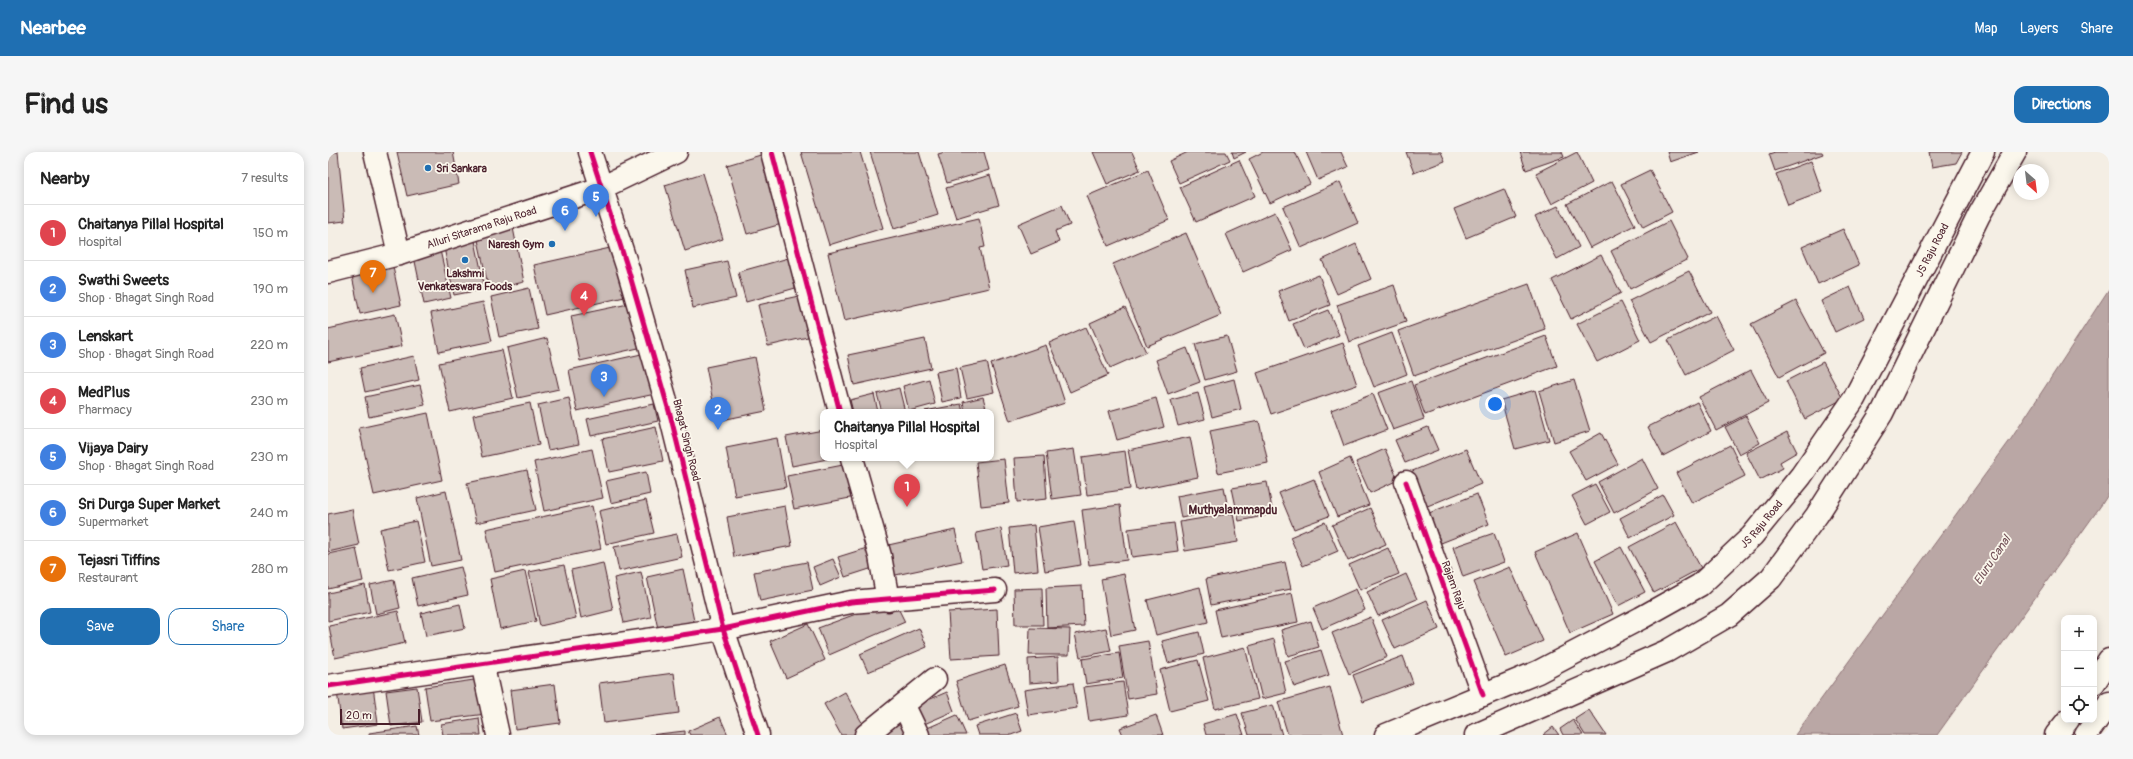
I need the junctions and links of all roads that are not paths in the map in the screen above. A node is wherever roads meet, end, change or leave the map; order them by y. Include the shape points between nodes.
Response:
1 (375, 152) edge
2 (590, 152) edge
3 (676, 152) edge
4 (772, 152) edge
5 (1982, 152) edge
6 (2015, 152) edge
7 (601, 188) junction
8 (399, 254) junction
9 (328, 272) edge
10 (839, 409) edge
11 (853, 461) edge
12 (1406, 482) dead end
13 (995, 590) dead end
14 (888, 600) junction
15 (723, 629) junction
16 (2109, 660) edge
17 (482, 663) junction
18 (2097, 678) edge
19 (935, 679) dead end
20 (328, 686) edge
21 (1483, 695) junction
22 (2109, 704) edge
23 (904, 706) junction
24 (2066, 723) edge
25 (498, 735) edge
26 (758, 735) edge
27 (866, 735) edge
28 (918, 735) edge
29 (1386, 735) edge
30 (1476, 735) edge
31 (2056, 735) edge
32 (2086, 735) edge

1 - 8 street
2 - 7 street, Bhagat Singh Road
3 - 7 street, Alluri Sitarama Raju Road
4 - 10 street
5 - 21 street, JS Raju Road via 1854,399 1801,476 1752,536 1700,585 1538,672
6 - 30 street via 1979,215 1882,413 1818,515 1770,578 1729,615 1667,651
7 - 8 street, Alluri Sitarama Raju Road
7 - 15 street, Bhagat Singh Road via 671,418
8 - 9 street, Alluri Sitarama Raju Road
11 - 14 street via 880,556
12 - 21 street, Rajam Raju
13 - 14 street
14 - 15 street via 851,602
15 - 17 street
15 - 26 street, Bhagat Singh Road
16 - 18 street
17 - 20 street
17 - 25 street
19 - 23 street
21 - 29 street, JS Raju Road
22 - 32 street
23 - 27 street
23 - 28 street
24 - 31 street

